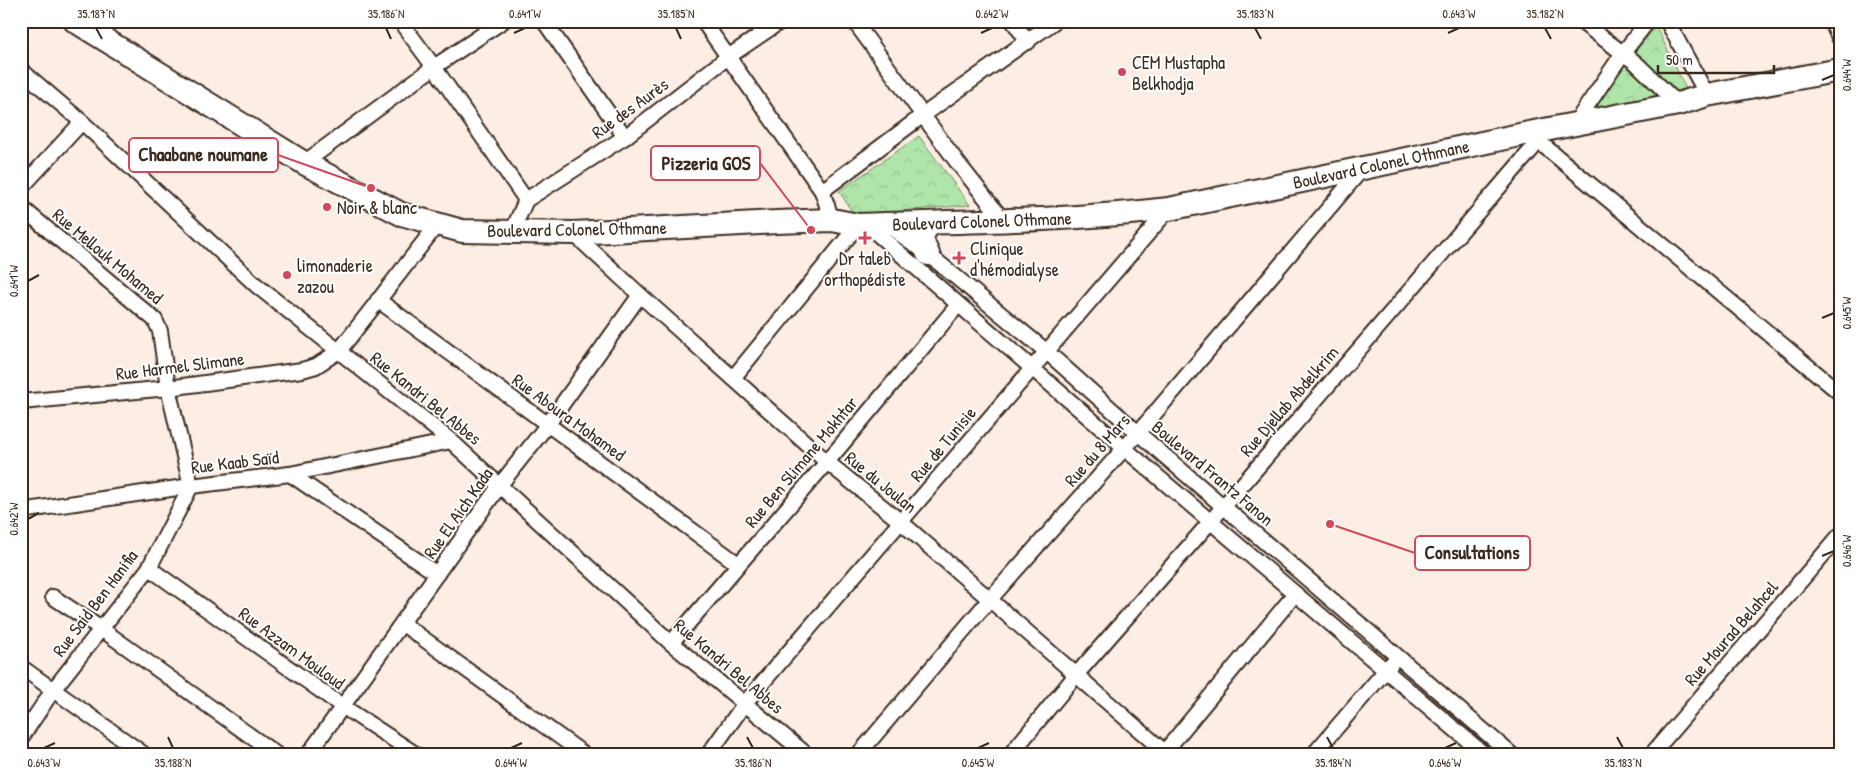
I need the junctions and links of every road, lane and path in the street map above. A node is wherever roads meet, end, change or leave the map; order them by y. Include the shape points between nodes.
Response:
1 (400, 21) edge
2 (503, 21) edge
3 (544, 21) edge
4 (703, 21) edge
5 (781, 21) edge
6 (854, 21) edge
7 (1013, 21) edge
8 (1055, 21) edge
9 (1580, 21) edge
10 (1648, 21) edge
11 (1667, 21) edge
12 (1831, 21) edge
13 (82, 23) edge
14 (1840, 39) edge
15 (1028, 42) junction
16 (1623, 53) junction
17 (728, 58) junction
18 (434, 67) junction
19 (21, 70) edge
20 (1840, 70) edge
21 (1707, 95) junction
22 (1678, 104) junction
23 (922, 116) junction
24 (82, 122) junction
25 (1574, 125) junction
26 (625, 137) junction
27 (1534, 137) junction
28 (304, 162) junction
29 (1362, 168) junction
30 (21, 188) edge
31 (822, 191) junction
32 (526, 200) junction
33 (21, 207) edge
34 (1169, 209) junction
35 (832, 220) junction
36 (1003, 220) junction
37 (932, 223) junction
38 (437, 225) junction
39 (870, 225) junction
40 (512, 232) junction
41 (573, 233) junction
42 (928, 254) junction
43 (640, 295) junction
44 (378, 300) junction
45 (958, 305) junction
46 (339, 351) junction
47 (1047, 352) junction
48 (1033, 368) junction
49 (733, 378) junction
50 (168, 388) junction
51 (1840, 392) edge
52 (21, 402) edge
53 (548, 424) junction
54 (1138, 433) junction
55 (451, 441) junction
56 (1124, 448) junction
57 (827, 462) junction
58 (290, 474) junction
59 (500, 485) junction
60 (191, 486) junction
61 (1224, 506) junction
62 (21, 511) edge
63 (1211, 521) junction
64 (901, 522) junction
65 (1840, 535) edge
66 (738, 564) junction
67 (148, 568) junction
68 (437, 574) junction
69 (1295, 594) junction
70 (52, 597) dead end
71 (990, 599) junction
72 (1348, 613) junction
73 (403, 624) junction
74 (100, 628) junction
75 (1335, 628) junction
76 (671, 643) junction
77 (1398, 656) junction
78 (21, 667) edge
79 (1385, 670) junction
80 (1076, 674) junction
81 (53, 690) junction
82 (745, 703) junction
83 (342, 706) junction
84 (21, 738) edge
85 (1165, 754) edge
86 (145, 755) edge
87 (277, 755) edge
88 (308, 755) edge
89 (417, 755) edge
90 (586, 755) edge
91 (708, 755) edge
92 (806, 755) edge
93 (858, 755) edge
94 (1010, 755) edge
95 (1313, 755) edge
96 (1485, 755) edge
97 (1512, 755) edge
98 (1652, 755) edge

1 - 18 street
2 - 18 street
3 - 26 street
4 - 17 street
5 - 17 street, Rue des Aurès
6 - 23 street
7 - 15 street
8 - 15 street
9 - 16 street
10 - 16 street
11 - 21 street
12 - 14 street
13 - 28 main road, Boulevard Colonel Othmane
15 - 23 street
16 - 22 street
16 - 25 street
17 - 26 street, Rue des Aurès
17 - 31 street
18 - 28 street
18 - 32 street
19 - 24 street, Rue Kandri Bel Abbes
20 - 21 main road, Boulevard Colonel Othmane
21 - 22 main road, Boulevard Colonel Othmane
22 - 25 main road, Boulevard Colonel Othmane
23 - 31 street
23 - 36 street
24 - 30 street
24 - 46 street, Rue Kandri Bel Abbes via 256,285
25 - 27 main road, Boulevard Colonel Othmane
26 - 32 street, Rue des Aurès
27 - 29 main road, Boulevard Colonel Othmane
27 - 51 street
27 - 61 street, Rue Djellab Abdelkrim
28 - 38 main road, Boulevard Colonel Othmane via 401,214
29 - 34 main road, Boulevard Colonel Othmane
29 - 54 street, Rue du 8 Mars
31 - 35 street
32 - 40 street
33 - 50 street, Rue Mellouk Mohamed via 155,320 160,331
34 - 36 main road, Boulevard Colonel Othmane
34 - 47 street, Rue de Tunisie
35 - 39 main road, Boulevard Colonel Othmane
35 - 41 main road, Boulevard Colonel Othmane
36 - 37 main road, Boulevard Colonel Othmane
37 - 39 main road, Boulevard Colonel Othmane
37 - 42 main road via 922,235
38 - 40 main road, Boulevard Colonel Othmane via 462,231
38 - 44 street, Rue Harmel Slimane
39 - 42 street, Boulevard Frantz Fanon
39 - 45 street
39 - 49 street
40 - 41 main road, Boulevard Colonel Othmane
41 - 43 street, Rue du Joulan
42 - 47 street, Boulevard Frantz Fanon
43 - 49 street, Rue du Joulan
43 - 53 street, Rue El Aich Kada
44 - 46 street, Rue Harmel Slimane
44 - 53 street, Rue Aboura Mohamed
45 - 48 street
45 - 57 street, Rue Ben Slimane Mokhtar
46 - 50 street, Rue Harmel Slimane via 316,366 302,370
46 - 55 street, Rue Kandri Bel Abbes
47 - 48 street, Rue de Tunisie
47 - 54 street, Boulevard Frantz Fanon
48 - 56 street
48 - 64 street, Rue de Tunisie
49 - 57 street, Rue du Joulan
50 - 52 street, Rue Harmel Slimane
50 - 60 street, Rue Mellouk Mohamed
53 - 59 street, Rue El Aich Kada
53 - 66 street, Rue Aboura Mohamed
54 - 56 street, Rue du 8 Mars
54 - 61 street, Boulevard Frantz Fanon
55 - 58 street, Rue Kaab Saïd
55 - 59 street, Rue Kandri Bel Abbes
56 - 63 street
56 - 71 street, Rue du 8 Mars
57 - 64 street, Rue du Joulan
57 - 66 street, Rue Ben Slimane Mokhtar
58 - 60 street, Rue Kaab Saïd
58 - 68 street
59 - 68 street, Rue El Aich Kada
59 - 76 street, Rue Kandri Bel Abbes
60 - 62 street, Rue Kaab Saïd
60 - 67 street, Rue Said Ben Hanifia
61 - 63 street, Rue Djellab Abdelkrim
61 - 72 street, Boulevard Frantz Fanon
63 - 69 street
63 - 80 street, Rue Djellab Abdelkrim
64 - 71 street, Rue du Joulan
64 - 82 street, Rue de Tunisie
65 - 98 street, Rue Mourad Belahcel
66 - 76 street, Rue Ben Slimane Mokhtar
67 - 74 street, Rue Said Ben Hanifia
67 - 83 street, Rue Azzam Mouloud
68 - 73 street, Rue El Aich Kada
69 - 75 street
69 - 85 street
70 - 74 street
71 - 80 street, Rue du Joulan
71 - 93 street, Rue du 8 Mars
72 - 75 street
72 - 77 street, Boulevard Frantz Fanon
73 - 83 street, Rue El Aich Kada
73 - 90 street
74 - 81 street, Rue Said Ben Hanifia
74 - 87 street
75 - 79 street
76 - 82 street, Rue Kandri Bel Abbes
77 - 79 street
77 - 97 street, Boulevard Frantz Fanon
78 - 81 street
79 - 95 street
79 - 96 street
80 - 85 street, Rue du Joulan
80 - 94 street, Rue Djellab Abdelkrim
81 - 84 street, Rue Said Ben Hanifia
81 - 86 street
82 - 91 street, Rue de Tunisie
82 - 92 street, Rue Kandri Bel Abbes
83 - 88 street, Rue El Aich Kada
83 - 89 street, Rue Azzam Mouloud

